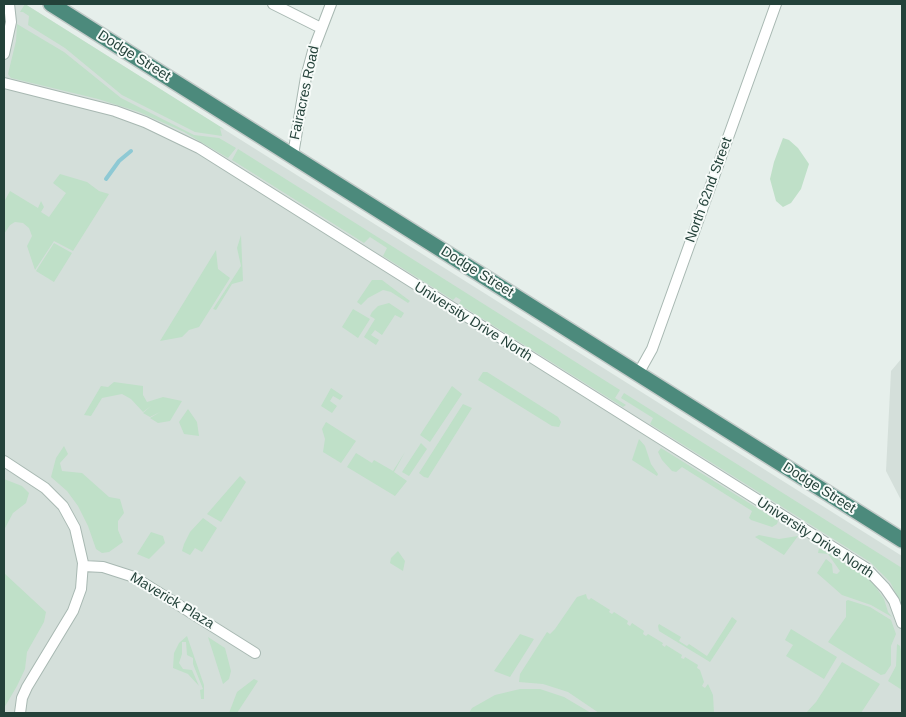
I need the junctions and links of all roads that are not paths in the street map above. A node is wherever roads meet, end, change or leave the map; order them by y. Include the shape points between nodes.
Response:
1 (9, 4) edge
2 (51, 4) edge
3 (273, 4) edge
4 (331, 4) edge
5 (776, 4) edge
6 (321, 28) junction
7 (4, 54) edge
8 (4, 83) edge
9 (293, 155) junction
10 (638, 374) junction
11 (4, 460) edge
12 (902, 540) edge
13 (82, 566) junction
14 (902, 624) edge
15 (255, 653) dead end
16 (20, 713) edge

1 - 7 street via 10,22
2 - 9 highway, Dodge Street
3 - 6 street
4 - 6 street, Fairacres Road
5 - 10 street, North 62nd Street via 652,349
6 - 9 street, Fairacres Road via 306,77
8 - 14 street, University Drive North via 115,111 199,148 866,568 885,588
9 - 10 highway, Dodge Street
10 - 12 highway, Dodge Street
11 - 13 street via 45,488 62,506 79,540
13 - 15 street, Maverick Plaza via 103,567 134,577
13 - 16 street via 81,589 73,611 27,687

